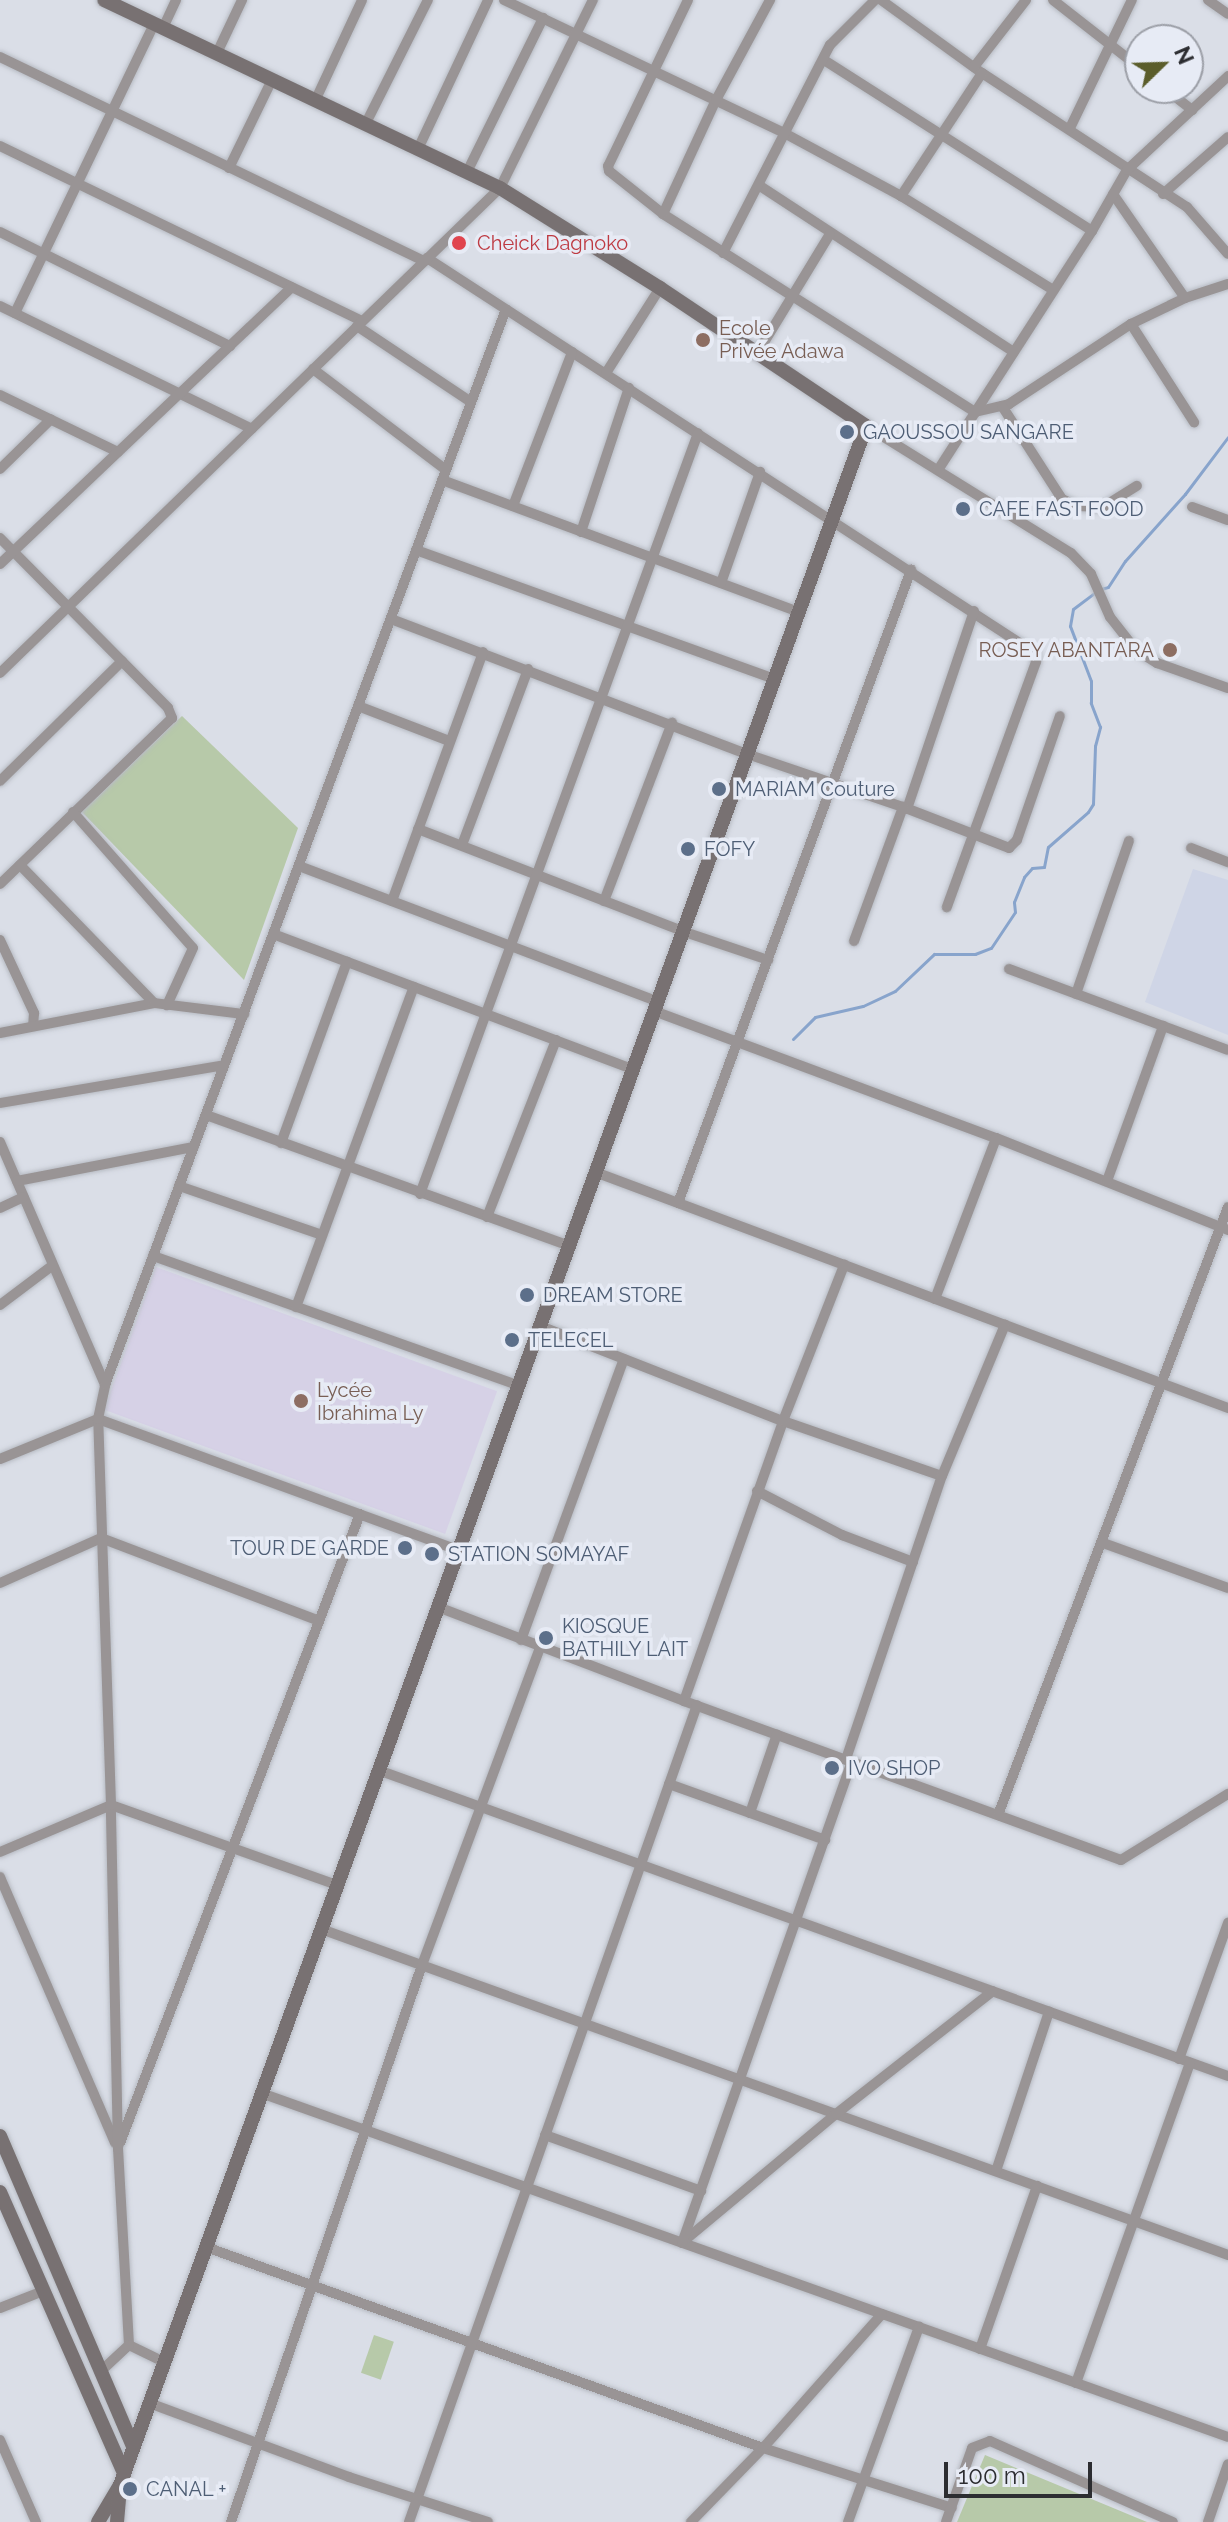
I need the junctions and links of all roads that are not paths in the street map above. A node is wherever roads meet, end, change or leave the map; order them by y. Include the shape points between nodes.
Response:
1 (104, 0) edge
2 (176, 0) edge
3 (242, 0) edge
4 (362, 0) edge
5 (428, 0) edge
6 (488, 0) edge
7 (504, 0) edge
8 (593, 0) edge
9 (688, 0) edge
10 (770, 0) edge
11 (1026, 0) edge
12 (1053, 0) edge
13 (1132, 0) edge
14 (1208, 0) edge
15 (884, 1) edge
16 (1228, 14) edge
17 (543, 18) junction
18 (158, 26) junction
19 (576, 34) junction
20 (1112, 46) junction
21 (217, 53) junction
22 (1124, 55) edge
23 (0, 57) edge
24 (824, 60) junction
25 (978, 70) junction
26 (653, 71) junction
27 (1228, 76) edge
28 (272, 80) junction
29 (716, 100) junction
30 (315, 101) junction
31 (1184, 104) edge
32 (112, 108) junction
33 (1192, 110) junction
34 (365, 125) junction
35 (1070, 128) junction
36 (786, 134) junction
37 (941, 135) junction
38 (1228, 137) edge
39 (0, 146) edge
40 (418, 149) junction
41 (229, 168) junction
42 (1127, 170) junction
43 (467, 172) junction
44 (76, 183) junction
45 (760, 186) junction
46 (500, 188) junction
47 (1113, 194) junction
48 (1163, 194) junction
49 (901, 196) junction
50 (663, 214) junction
51 (1092, 231) junction
52 (0, 232) edge
53 (830, 234) junction
54 (1227, 247) edge
55 (723, 253) junction
56 (45, 254) junction
57 (426, 260) junction
58 (1228, 284) edge
59 (292, 287) junction
60 (660, 288) junction
61 (1053, 290) junction
62 (793, 294) junction
63 (1185, 298) junction
64 (0, 306) edge
65 (506, 309) junction
66 (15, 313) junction
67 (360, 324) junction
68 (1131, 324) junction
69 (230, 346) junction
70 (572, 352) junction
71 (1014, 352) junction
72 (757, 354) junction
73 (313, 369) junction
74 (606, 373) junction
75 (629, 388) junction
76 (181, 392) junction
77 (0, 395) edge
78 (471, 402) junction
79 (1002, 406) junction
80 (975, 412) junction
81 (51, 419) junction
82 (1194, 422) dead end
83 (866, 426) junction
84 (252, 429) junction
85 (698, 433) junction
86 (118, 452) junction
87 (0, 469) edge
88 (938, 470) junction
89 (760, 472) junction
90 (444, 475) junction
91 (1137, 486) dead end
92 (513, 506) junction
93 (1192, 507) dead end
94 (832, 520) junction
95 (1228, 520) edge
96 (581, 532) junction
97 (0, 538) edge
98 (416, 550) junction
99 (13, 551) junction
100 (652, 558) junction
101 (0, 564) edge
102 (911, 570) junction
103 (721, 583) junction
104 (68, 607) junction
105 (974, 611) junction
106 (798, 612) junction
107 (391, 619) junction
108 (628, 626) junction
109 (483, 652) junction
110 (122, 661) junction
111 (528, 669) junction
112 (0, 673) edge
113 (774, 679) junction
114 (1228, 688) edge
115 (602, 697) junction
116 (358, 706) junction
117 (1060, 716) dead end
118 (672, 723) junction
119 (449, 741) junction
120 (747, 754) junction
121 (0, 781) edge
122 (832, 782) junction
123 (905, 808) junction
124 (73, 812) junction
125 (418, 829) junction
126 (972, 833) junction
127 (1129, 841) dead end
128 (462, 845) junction
129 (1191, 848) dead end
130 (1228, 862) edge
131 (20, 865) junction
132 (299, 866) junction
133 (537, 874) junction
134 (0, 884) edge
135 (392, 901) junction
136 (604, 901) junction
137 (947, 907) dead end
138 (682, 931) junction
139 (273, 934) junction
140 (0, 940) edge
141 (854, 941) dead end
142 (511, 946) junction
143 (768, 960) junction
144 (347, 962) junction
145 (1009, 969) dead end
146 (414, 987) junction
147 (1076, 994) junction
148 (154, 1003) junction
149 (167, 1005) junction
150 (656, 1006) junction
151 (486, 1013) junction
152 (244, 1014) junction
153 (33, 1026) junction
154 (1163, 1026) junction
155 (0, 1033) edge
156 (556, 1040) junction
157 (737, 1042) junction
158 (1228, 1050) edge
159 (224, 1065) junction
160 (633, 1069) junction
161 (0, 1103) edge
162 (206, 1115) junction
163 (996, 1138) junction
164 (0, 1142) edge
165 (281, 1143) junction
166 (194, 1147) junction
167 (347, 1169) junction
168 (595, 1172) junction
169 (17, 1181) junction
170 (1107, 1181) junction
171 (179, 1186) junction
172 (420, 1194) junction
173 (24, 1197) junction
174 (678, 1203) junction
175 (1228, 1207) edge
176 (0, 1208) edge
177 (487, 1217) junction
178 (1224, 1229) edge
179 (322, 1235) junction
180 (569, 1246) junction
181 (153, 1256) junction
182 (53, 1265) junction
183 (844, 1265) junction
184 (935, 1299) junction
185 (0, 1305) edge
186 (296, 1307) junction
187 (1005, 1325) junction
188 (540, 1326) junction
189 (624, 1359) junction
190 (1162, 1384) junction
191 (105, 1385) junction
192 (518, 1385) junction
193 (1228, 1408) edge
194 (98, 1419) junction
195 (783, 1421) junction
196 (0, 1459) edge
197 (942, 1476) junction
198 (757, 1491) junction
199 (360, 1514) junction
200 (101, 1538) junction
201 (1103, 1543) junction
202 (458, 1550) junction
203 (913, 1562) junction
204 (0, 1583) edge
205 (1228, 1588) edge
206 (438, 1607) junction
207 (319, 1621) junction
208 (521, 1640) junction
209 (540, 1647) junction
210 (684, 1701) junction
211 (697, 1705) junction
212 (777, 1734) junction
213 (849, 1760) junction
214 (378, 1770) junction
215 (669, 1784) junction
216 (1228, 1794) edge
217 (111, 1805) junction
218 (479, 1806) junction
219 (750, 1813) junction
220 (998, 1815) junction
221 (825, 1840) junction
222 (232, 1847) junction
223 (0, 1852) edge
224 (640, 1865) junction
225 (0, 1877) edge
226 (337, 1885) junction
227 (796, 1921) junction
228 (1228, 1923) edge
229 (321, 1929) junction
230 (422, 1965) junction
231 (993, 1991) junction
232 (1049, 2012) junction
233 (584, 2023) junction
234 (1184, 2061) junction
235 (1228, 2076) edge
236 (740, 2079) junction
237 (261, 2093) junction
238 (836, 2114) junction
239 (364, 2129) junction
240 (545, 2135) junction
241 (0, 2136) edge
242 (118, 2149) junction
243 (996, 2171) junction
244 (1037, 2186) junction
245 (526, 2187) junction
246 (701, 2191) junction
247 (0, 2192) edge
248 (1134, 2221) junction
249 (682, 2243) junction
250 (206, 2247) junction
251 (1228, 2255) edge
252 (313, 2286) junction
253 (43, 2291) junction
254 (0, 2308) edge
255 (882, 2314) junction
256 (919, 2327) junction
257 (472, 2341) junction
258 (129, 2345) junction
259 (980, 2349) junction
260 (164, 2362) junction
261 (101, 2371) junction
262 (1076, 2383) junction
263 (149, 2403) junction
264 (1228, 2437) edge
265 (0, 2440) edge
266 (257, 2443) junction
267 (133, 2446) junction
268 (763, 2448) junction
269 (1228, 2464) edge
270 (865, 2478) junction
271 (122, 2479) junction
272 (417, 2497) junction
273 (952, 2508) junction
274 (36, 2522) edge
275 (98, 2522) edge
276 (117, 2522) edge
277 (231, 2522) edge
278 (409, 2522) edge
279 (488, 2522) edge
280 (691, 2522) edge
281 (848, 2522) edge
282 (946, 2522) edge
283 (1173, 2522) edge
284 (1208, 2522) edge

1 - 18 main road
2 - 18 street
3 - 21 street
4 - 30 street
5 - 34 street
6 - 40 street
7 - 17 street
8 - 19 street
9 - 26 street
10 - 29 street
11 - 25 street
12 - 20 street
13 - 20 street
14 - 16 street
15 - 24 street via 830,45
15 - 25 street
17 - 19 street
17 - 43 street
18 - 21 main road
18 - 32 street
19 - 26 street
19 - 46 street
20 - 22 street
20 - 35 street
21 - 28 main road
23 - 32 street
24 - 36 street
24 - 37 street
25 - 35 street
25 - 37 street
26 - 29 street
26 - 50 street via 608,166
27 - 33 street
28 - 30 main road
28 - 41 street
29 - 36 street
29 - 50 street
30 - 34 main road
31 - 33 street
32 - 41 street
32 - 44 street
33 - 42 street
34 - 40 main road
35 - 42 street
36 - 45 street
36 - 49 street
37 - 49 street
37 - 51 street
38 - 48 street
39 - 44 street
40 - 43 main road
41 - 57 street
42 - 47 street
42 - 48 street
43 - 46 main road
44 - 56 street
44 - 59 street
45 - 53 street
45 - 55 street
46 - 57 street
46 - 60 main road
47 - 51 street
47 - 63 street
48 - 54 street via 1197,214
49 - 61 street
50 - 55 street
51 - 61 street
52 - 56 street
53 - 62 street
53 - 71 street
55 - 62 street
56 - 66 street
56 - 69 street
57 - 65 street
57 - 67 street
58 - 63 street
59 - 67 street
59 - 69 street
60 - 72 main road
60 - 74 street
61 - 71 street
62 - 72 street
62 - 80 street
63 - 68 street
64 - 66 street
65 - 70 street
65 - 78 street
66 - 76 street
67 - 73 street
67 - 78 street
68 - 79 street
68 - 82 street
69 - 76 street
70 - 74 street
70 - 92 street
71 - 80 street
72 - 83 main road
73 - 84 street
73 - 90 street
74 - 75 street
75 - 85 street
75 - 96 street
76 - 84 street
76 - 86 street
77 - 81 street
78 - 90 street
79 - 80 street
79 - 91 street via 1062,499 1103,507
80 - 88 street
81 - 86 street
81 - 87 street
83 - 88 street
83 - 94 main road
84 - 104 street
85 - 89 street
85 - 100 street
86 - 99 street
88 - 114 street via 1071,553 1091,574 1123,638 1136,650
89 - 94 street
89 - 103 street
90 - 92 street
90 - 98 street
92 - 96 street
93 - 95 street
94 - 102 street
94 - 106 main road
96 - 100 street
97 - 99 street
98 - 107 street
98 - 108 street
99 - 101 street
99 - 104 street
100 - 103 street
100 - 108 street
102 - 105 street
102 - 122 street
103 - 106 street
104 - 110 street
104 - 112 street
105 - 123 street
105 - 126 street via 1028,646 1036,662
106 - 113 main road
107 - 109 street
107 - 116 street
108 - 113 street
108 - 115 street
109 - 111 street
109 - 119 street
110 - 121 street
110 - 124 street via 172,718
111 - 115 street
111 - 128 street
113 - 120 main road
115 - 118 street
115 - 133 street
116 - 119 street
116 - 132 street
117 - 126 street via 1014,845 1009,848
118 - 120 street
118 - 136 street
119 - 125 street
120 - 122 street
120 - 138 main road
122 - 123 street
122 - 143 street
123 - 126 street
123 - 141 street
124 - 131 street
124 - 149 street via 193,948
125 - 128 street
125 - 135 street
126 - 137 street
127 - 147 street
128 - 133 street
129 - 130 street
131 - 134 street
131 - 148 street
132 - 135 street
132 - 139 street
133 - 136 street
133 - 142 street
135 - 142 street
136 - 138 street
138 - 143 street
138 - 150 main road
139 - 144 street
139 - 152 street
140 - 153 street via 34,1013
142 - 150 street
142 - 151 street
143 - 157 street
144 - 146 street
144 - 165 street
145 - 147 street
146 - 151 street
146 - 167 street
147 - 154 street
148 - 149 street
148 - 153 street
149 - 152 street
150 - 157 street
150 - 160 main road
151 - 156 street
151 - 172 street
152 - 159 street
153 - 155 street
154 - 158 street
154 - 170 street
156 - 160 street
156 - 177 street
157 - 163 street
157 - 174 street
159 - 161 street
159 - 162 street
160 - 168 main road
162 - 165 street
162 - 166 street
163 - 170 street
163 - 184 street
164 - 169 street
165 - 167 street
166 - 169 street
166 - 171 street
167 - 172 street
167 - 179 street
168 - 174 street
168 - 180 main road
169 - 173 street
170 - 178 street
171 - 179 street
171 - 181 street
172 - 177 street
173 - 176 street
173 - 182 street
174 - 183 street
175 - 178 street
177 - 180 street
178 - 190 street
179 - 186 street
180 - 188 main road
181 - 186 street
181 - 191 street
182 - 185 street
182 - 191 street
183 - 184 street
183 - 195 street
184 - 187 street
186 - 192 street
187 - 190 street
187 - 197 street
188 - 189 street
188 - 192 main road
189 - 195 street
189 - 208 street
190 - 193 street
190 - 201 street
191 - 194 street
192 - 202 main road
194 - 196 street
194 - 199 street
194 - 200 street
195 - 197 street
195 - 198 street
197 - 203 street
198 - 203 street via 842,1535
198 - 210 street
199 - 202 street
199 - 207 street
200 - 204 street
200 - 207 street
200 - 217 street
201 - 205 street
201 - 220 street
202 - 206 main road
203 - 213 street
206 - 208 street
206 - 214 main road
207 - 222 street
208 - 209 street
209 - 210 street
209 - 218 street
210 - 211 street
211 - 212 street
211 - 215 street
212 - 213 street
212 - 219 street
213 - 220 street
213 - 221 street
214 - 218 street
214 - 226 main road
215 - 219 street
215 - 224 street
216 - 220 street via 1121,1860
217 - 222 street
217 - 223 street
217 - 242 street
218 - 224 street
218 - 230 street
219 - 221 street
221 - 227 street
222 - 226 street
222 - 242 street
224 - 227 street
224 - 233 street
225 - 242 street
226 - 229 main road
227 - 231 street
227 - 236 street
228 - 234 street
229 - 230 street
229 - 237 main road
230 - 233 street
230 - 239 street
231 - 232 street
231 - 238 street
232 - 234 street
232 - 243 street
233 - 236 street
233 - 240 street
234 - 235 street
234 - 248 street
236 - 238 street
236 - 246 street
237 - 239 street
237 - 250 main road
238 - 243 street
238 - 249 street
239 - 245 street
239 - 252 street
240 - 245 street
240 - 246 street
241 - 261 main road
242 - 258 street
243 - 244 street
244 - 248 street
244 - 259 street
245 - 249 street
245 - 257 street
246 - 249 street
247 - 253 main road
248 - 251 street
248 - 262 street
249 - 255 street
250 - 252 street
250 - 260 main road
252 - 257 street
252 - 266 street
253 - 254 street
253 - 271 main road
255 - 256 street
255 - 268 street
256 - 259 street
256 - 270 street
257 - 268 street
257 - 272 street
258 - 260 street
258 - 261 street
259 - 262 street
260 - 263 main road
261 - 267 main road
262 - 264 street
263 - 266 street
263 - 267 main road
265 - 274 street
266 - 272 street
266 - 277 street
267 - 271 main road
268 - 270 street
268 - 280 street
269 - 284 street
270 - 273 street
270 - 281 street
271 - 275 main road
271 - 276 main road
272 - 278 street
272 - 279 street
273 - 282 street
273 - 283 street via 972,2448 990,2441

